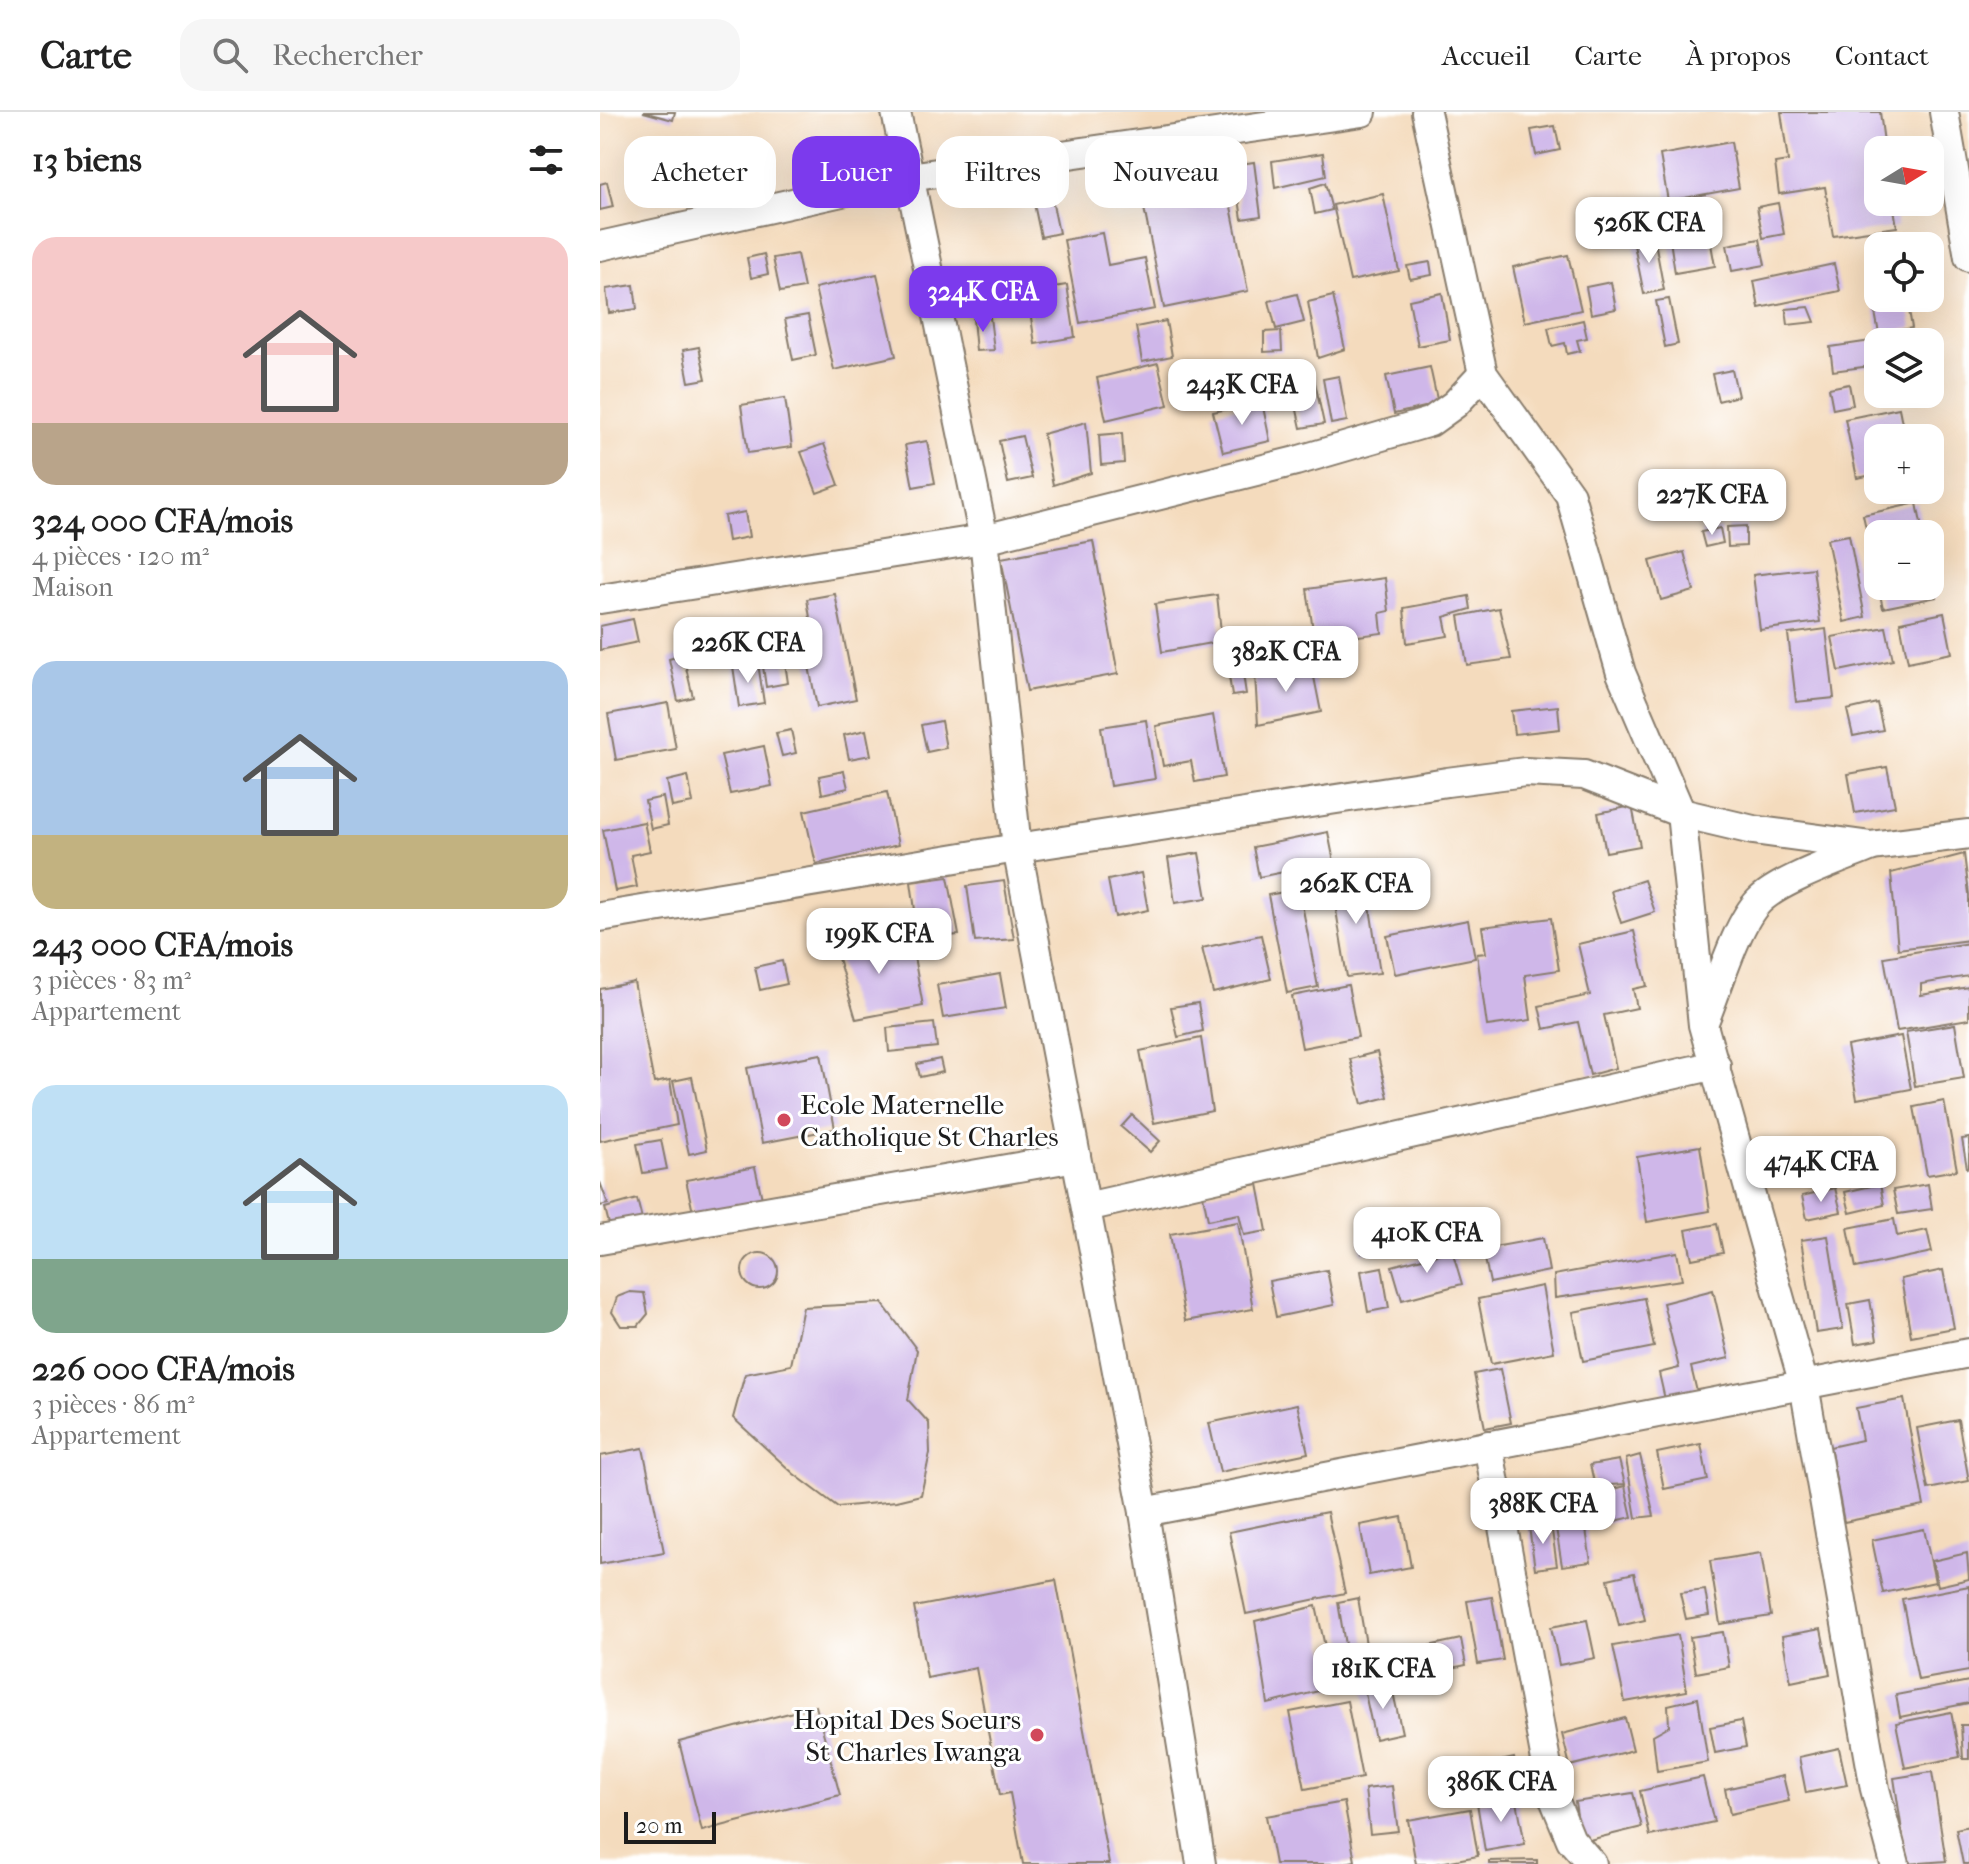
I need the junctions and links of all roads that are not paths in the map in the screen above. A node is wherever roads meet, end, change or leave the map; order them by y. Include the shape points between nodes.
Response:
1 (896, 112) edge
2 (1362, 112) edge
3 (1426, 112) edge
4 (1944, 112) edge
5 (901, 136) edge
6 (920, 175) edge
7 (792, 203) edge
8 (915, 208) edge
9 (600, 246) edge
10 (1969, 257) edge
11 (1483, 374) junction
12 (984, 539) junction
13 (600, 599) edge
14 (1681, 813) junction
15 (1969, 834) edge
16 (1871, 846) junction
17 (1017, 848) junction
18 (600, 917) edge
19 (1703, 1025) junction
20 (1716, 1065) junction
21 (1076, 1157) junction
22 (1086, 1207) junction
23 (600, 1240) edge
24 (1969, 1353) edge
25 (1804, 1385) junction
26 (1488, 1445) junction
27 (1144, 1512) junction
28 (1201, 1864) edge
29 (1592, 1864) edge
30 (1895, 1864) edge

1 - 5 street
2 - 6 street
3 - 11 street
4 - 10 street
7 - 9 street
8 - 12 street
11 - 12 street via 1430,422
11 - 14 street via 1570,495 1621,673
12 - 13 street
12 - 17 street
14 - 16 street via 1753,830
14 - 17 street via 1584,775 1525,772
14 - 19 street
15 - 16 street
16 - 19 street via 1759,901 1743,926
17 - 18 street
17 - 21 street
19 - 20 street
20 - 22 street
20 - 25 street
21 - 22 street
21 - 23 street
22 - 27 street
24 - 25 street
25 - 26 street
25 - 30 street via 1875,1789
26 - 27 street
26 - 29 street via 1552,1794 1571,1840
27 - 28 street

